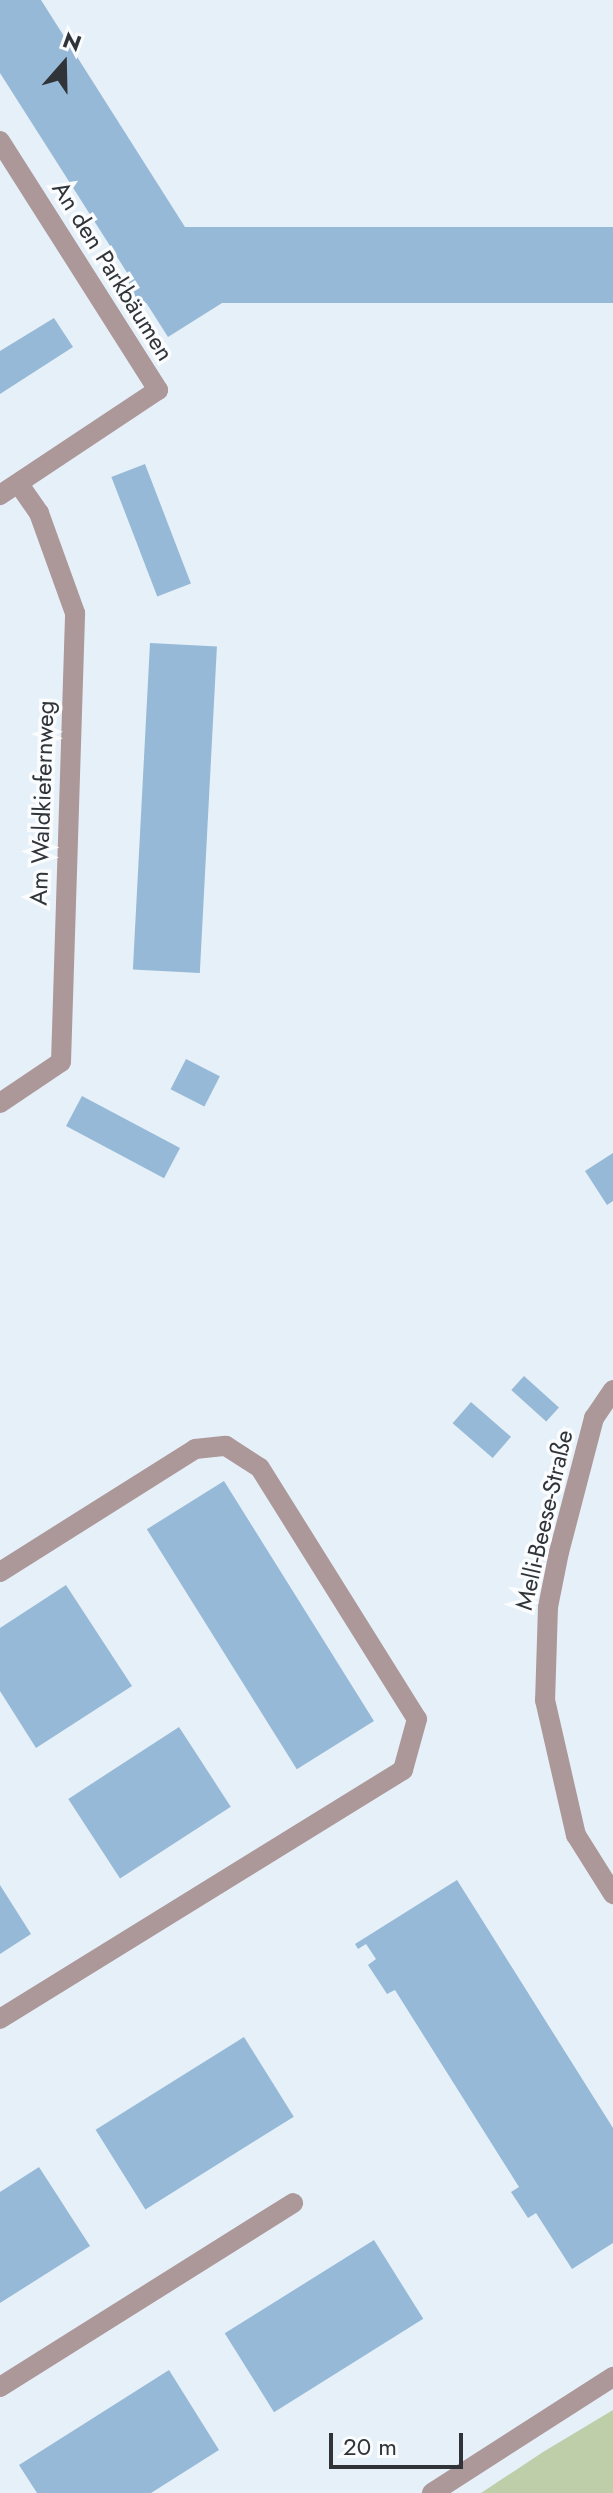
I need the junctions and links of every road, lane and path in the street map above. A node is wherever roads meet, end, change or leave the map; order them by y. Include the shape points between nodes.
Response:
1 (0, 141) edge
2 (19, 484) junction
3 (0, 495) edge
4 (0, 1103) edge
5 (613, 1390) edge
6 (0, 1572) edge
7 (613, 1894) edge
8 (0, 2019) edge
9 (293, 2203) dead end
10 (613, 2377) edge
11 (0, 2387) edge
12 (432, 2493) edge

1 - 2 street, An den Parkbäumen via 158,390
2 - 3 street, An den Parkbäumen
2 - 4 street, Am Waldkiefernweg via 39,513 75,613 61,1062
5 - 7 street, Melli-Beese-Straße via 594,1418 559,1552 548,1607 545,1700 576,1835
6 - 8 street via 195,1449 226,1446 260,1468 417,1719 403,1770
9 - 11 street
10 - 12 street

